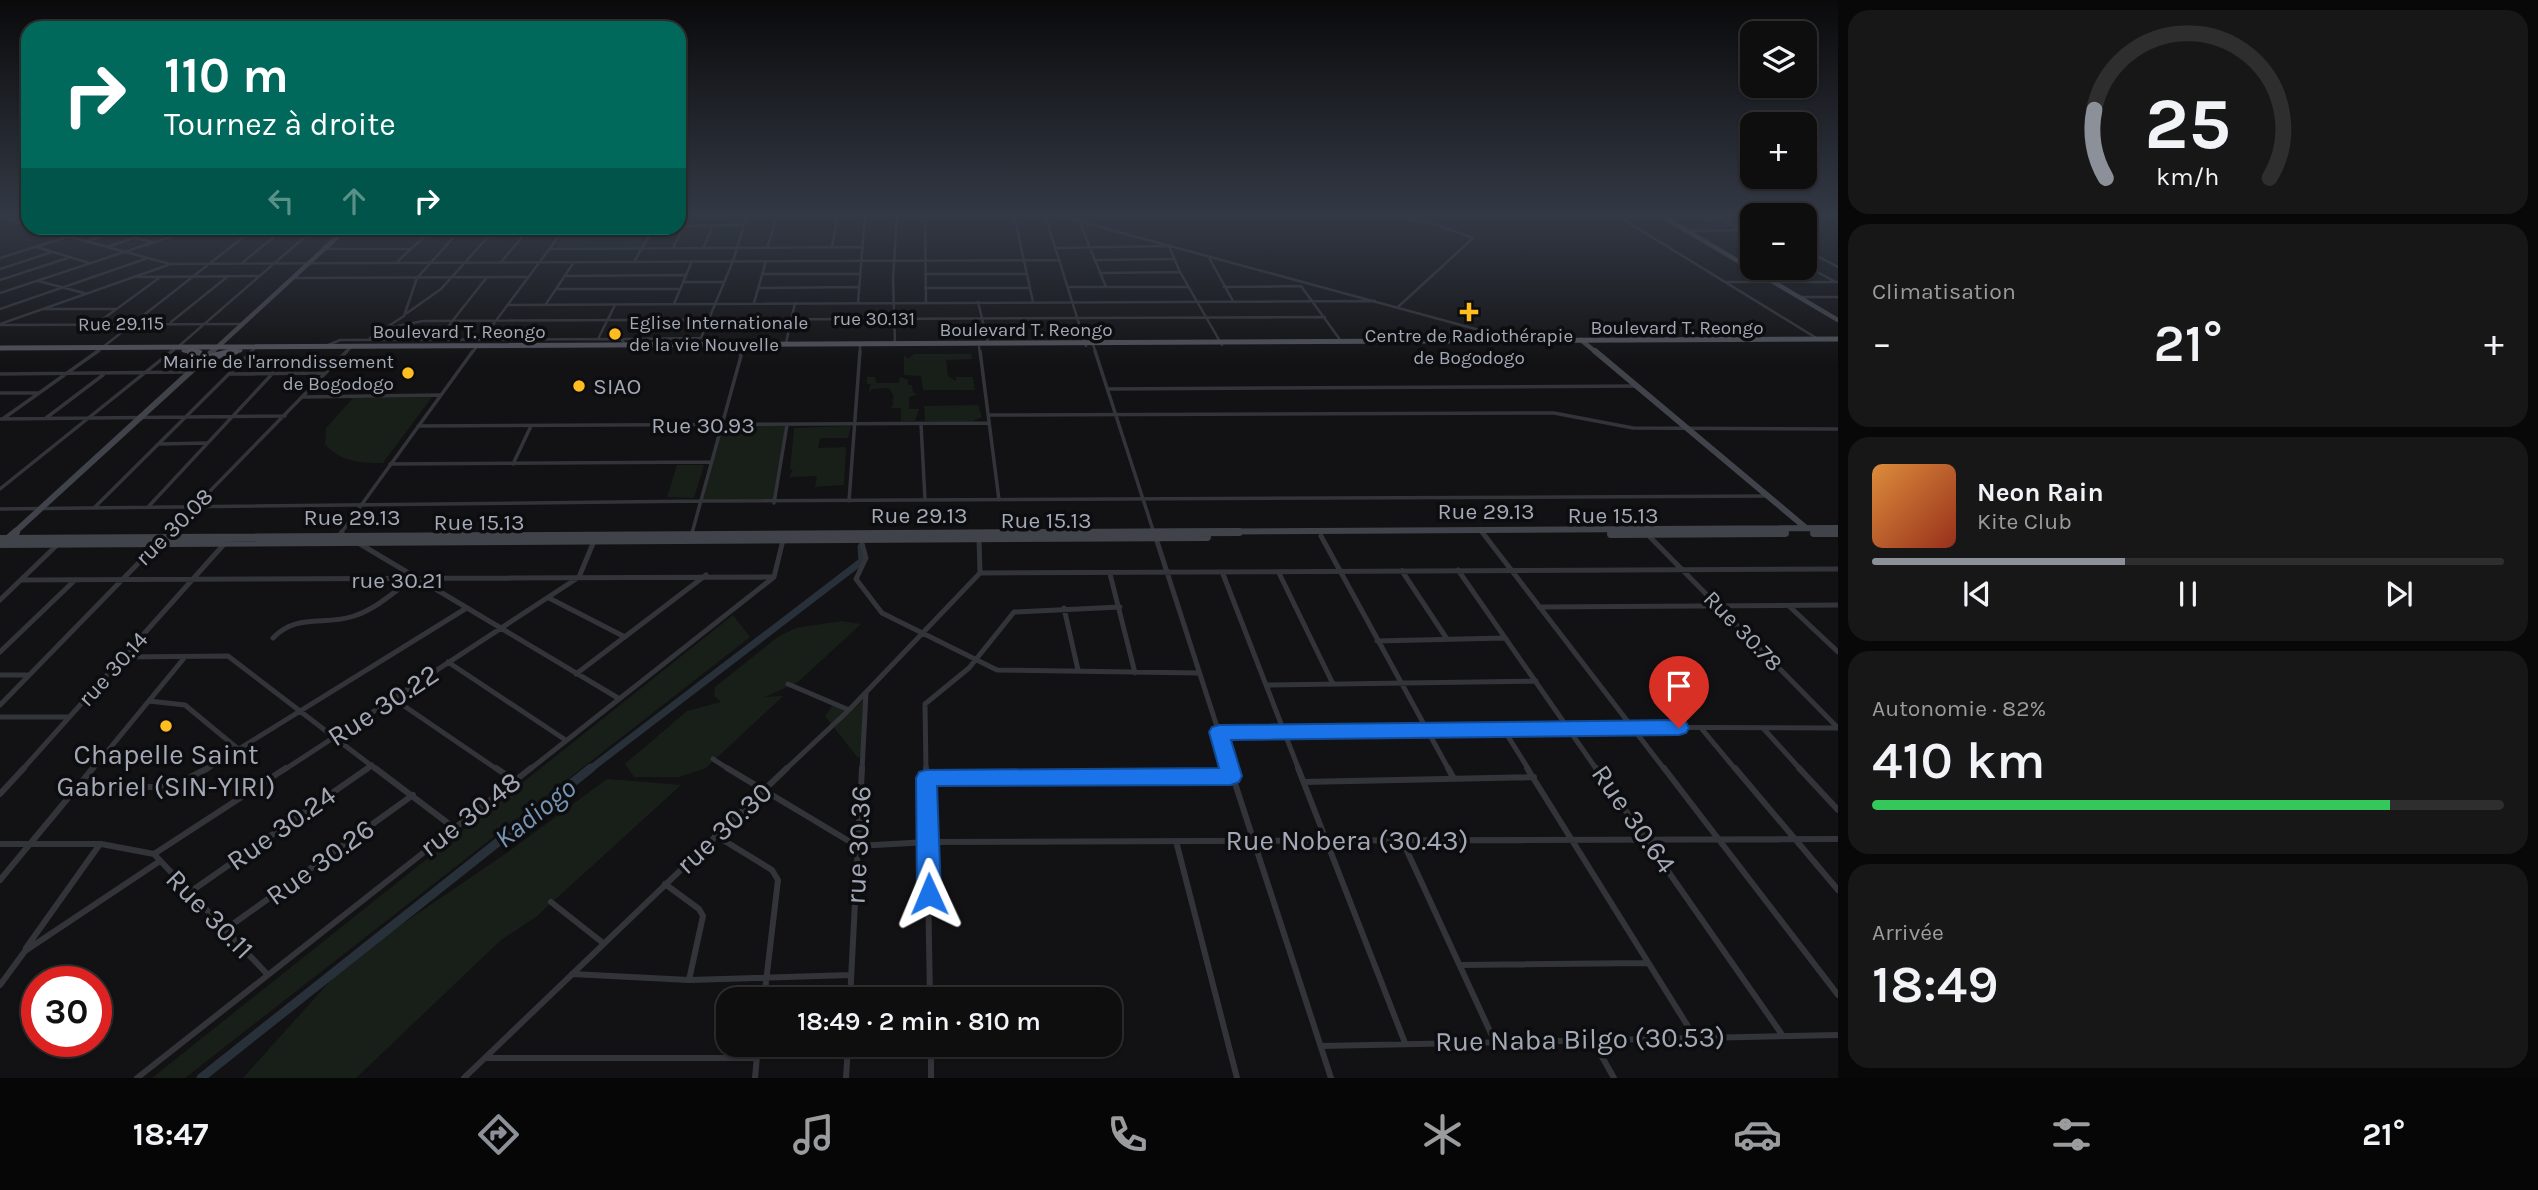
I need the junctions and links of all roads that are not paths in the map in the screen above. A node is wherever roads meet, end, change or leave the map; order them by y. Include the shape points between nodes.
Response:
1 (45, 265) edge
2 (82, 265) edge
3 (125, 265) edge
4 (166, 265) edge
5 (208, 265) edge
6 (272, 265) edge
7 (306, 265) edge
8 (427, 265) edge
9 (463, 265) edge
10 (536, 265) edge
11 (572, 265) edge
12 (690, 265) edge
13 (731, 265) edge
14 (765, 265) edge
15 (860, 265) edge
16 (893, 265) edge
17 (925, 265) edge
18 (1024, 265) edge
19 (1062, 265) edge
20 (1096, 265) edge
21 (1176, 265) edge
22 (1213, 265) edge
23 (1243, 265) edge
24 (1443, 265) edge
25 (1699, 265) edge
26 (1746, 265) edge
27 (1180, 272) junction
28 (1817, 272) edge
29 (1100, 273) junction
30 (762, 274) junction
31 (860, 274) junction
32 (925, 274) junction
33 (1026, 274) junction
34 (685, 275) junction
35 (194, 276) junction
36 (259, 276) junction
37 (418, 276) junction
38 (452, 276) junction
39 (565, 276) junction
40 (132, 277) junction
41 (160, 277) junction
42 (227, 277) junction
43 (487, 277) junction
44 (528, 277) junction
45 (292, 278) junction
46 (0, 280) edge
47 (1297, 280) junction
48 (37, 281) junction
49 (683, 282) junction
50 (723, 282) junction
51 (1726, 282) junction
52 (1775, 282) junction
53 (1836, 282) edge
54 (1301, 286) junction
55 (858, 287) junction
56 (1068, 287) junction
57 (1106, 287) junction
58 (1188, 287) junction
59 (1224, 287) junction
60 (61, 288) junction
61 (758, 288) junction
62 (926, 288) junction
63 (1030, 288) junction
64 (556, 289) junction
65 (680, 289) junction
66 (0, 293) edge
67 (84, 293) junction
68 (1800, 297) junction
69 (1838, 297) edge
70 (1196, 301) junction
71 (1234, 301) junction
72 (1313, 301) junction
73 (1375, 301) junction
74 (926, 302) junction
75 (978, 302) junction
76 (1033, 302) junction
77 (1072, 302) junction
78 (716, 303) junction
79 (754, 303) junction
80 (795, 303) junction
81 (858, 303) junction
82 (892, 303) junction
83 (546, 304) junction
84 (616, 304) junction
85 (674, 304) junction
86 (507, 305) junction
87 (1398, 307) junction
88 (0, 309) edge
89 (39, 309) junction
90 (117, 309) junction
91 (407, 313) junction
92 (1325, 317) junction
93 (980, 318) junction
94 (1077, 318) junction
95 (1206, 318) junction
96 (792, 319) junction
97 (892, 319) junction
98 (607, 320) junction
99 (711, 320) junction
100 (1838, 320) edge
101 (454, 321) junction
102 (495, 321) junction
103 (169, 324) junction
104 (205, 324) junction
105 (242, 324) junction
106 (0, 325) edge
107 (95, 325) junction
108 (132, 325) junction
109 (388, 328) junction
110 (438, 339) junction
111 (483, 339) junction
112 (598, 339) junction
113 (621, 339) junction
114 (1818, 339) junction
115 (365, 340) junction
116 (1530, 341) junction
117 (1838, 341) edge
118 (1341, 342) junction
119 (895, 343) junction
120 (988, 343) junction
121 (1588, 343) junction
122 (786, 344) junction
123 (1089, 344) junction
124 (1221, 344) junction
125 (626, 345) junction
126 (326, 346) junction
127 (737, 346) junction
128 (860, 346) junction
129 (979, 346) junction
130 (350, 347) junction
131 (477, 347) junction
132 (216, 348) junction
133 (0, 349) edge
134 (101, 349) junction
135 (179, 349) junction
136 (250, 349) junction
137 (204, 359) junction
138 (189, 372) junction
139 (145, 373) junction
140 (273, 373) junction
141 (327, 373) junction
142 (0, 374) edge
143 (65, 374) junction
144 (103, 374) junction
145 (229, 374) junction
146 (1638, 386) junction
147 (1108, 389) junction
148 (0, 393) edge
149 (39, 393) junction
150 (441, 395) junction
151 (303, 397) junction
152 (989, 415) junction
153 (1116, 415) junction
154 (233, 416) junction
155 (286, 416) junction
156 (141, 417) junction
157 (186, 417) junction
158 (90, 418) junction
159 (1, 419) edge
160 (45, 419) junction
161 (988, 423) junction
162 (856, 424) junction
163 (921, 424) junction
164 (722, 425) junction
165 (787, 425) junction
166 (418, 426) junction
167 (531, 426) junction
168 (1686, 428) junction
169 (1838, 429) edge
170 (208, 443) junction
171 (159, 444) junction
172 (711, 462) junction
173 (390, 464) junction
174 (513, 464) junction
175 (0, 489) edge
176 (1768, 496) junction
177 (999, 499) junction
178 (1142, 499) junction
179 (925, 500) junction
180 (700, 501) junction
181 (849, 501) junction
182 (774, 503) junction
183 (194, 506) junction
184 (360, 506) junction
185 (148, 507) junction
186 (41, 508) junction
187 (95, 508) junction
188 (0, 509) edge
189 (1809, 530) junction
190 (1833, 530) edge
191 (1483, 533) junction
192 (1648, 534) junction
193 (1154, 535) junction
194 (166, 536) junction
195 (1321, 536) junction
196 (690, 538) junction
197 (336, 539) junction
198 (979, 539) junction
199 (1838, 539) edge
200 (783, 540) junction
201 (861, 540) junction
202 (594, 541) junction
203 (159, 542) junction
204 (226, 542) junction
205 (357, 542) junction
206 (2, 543) edge
207 (59, 543) junction
208 (1838, 569) edge
209 (1338, 570) junction
210 (1458, 570) junction
211 (1512, 570) junction
212 (1684, 570) junction
213 (1402, 571) junction
214 (980, 573) junction
215 (1166, 573) junction
216 (1223, 573) junction
217 (1279, 573) junction
218 (1110, 574) junction
219 (706, 575) junction
220 (579, 577) junction
221 (774, 577) junction
222 (122, 579) junction
223 (20, 580) junction
224 (75, 580) junction
225 (192, 580) junction
226 (410, 580) junction
227 (419, 580) junction
228 (549, 598) junction
229 (0, 600) edge
230 (1838, 605) edge
231 (1789, 606) junction
232 (1119, 607) junction
233 (1539, 607) junction
234 (1720, 607) junction
235 (1064, 608) junction
236 (465, 609) junction
237 (499, 630) junction
238 (921, 634) junction
239 (625, 637) junction
240 (273, 638) dead end
241 (1506, 638) junction
242 (1448, 639) junction
243 (1377, 641) junction
244 (0, 652) edge
245 (1838, 652) edge
246 (186, 656) junction
247 (124, 657) junction
248 (976, 657) junction
249 (448, 662) junction
250 (1079, 671) junction
251 (1135, 673) junction
252 (1198, 673) junction
253 (576, 674) junction
254 (0, 675) edge
255 (29, 675) junction
256 (1536, 681) junction
257 (1400, 683) junction
258 (788, 684) dead end
259 (1333, 684) junction
260 (1265, 685) junction
261 (866, 692) junction
262 (618, 698) junction
263 (394, 699) junction
264 (149, 701) junction
265 (0, 705) edge
266 (299, 710) junction
267 (849, 710) junction
268 (70, 717) junction
269 (0, 718) edge
270 (1569, 727) junction
271 (1635, 727) junction
272 (1701, 728) junction
273 (1763, 728) junction
274 (1838, 728) edge
275 (1427, 729) junction
276 (1504, 730) junction
277 (1283, 731) junction
278 (1219, 732) junction
279 (334, 737) junction
280 (564, 739) junction
281 (237, 748) junction
282 (713, 759) dead end
283 (372, 765) junction
284 (1231, 776) junction
285 (1534, 777) junction
286 (926, 778) junction
287 (514, 779) junction
288 (1454, 779) junction
289 (1304, 782) junction
290 (78, 787) junction
291 (765, 790) junction
292 (0, 794) edge
293 (413, 795) junction
294 (1838, 810) edge
295 (453, 827) junction
296 (715, 835) junction
297 (1573, 838) junction
298 (1647, 839) junction
299 (1795, 839) junction
300 (1838, 839) edge
301 (1402, 840) junction
302 (1721, 840) junction
303 (1176, 841) junction
304 (1255, 841) junction
305 (1328, 841) junction
306 (929, 842) junction
307 (0, 844) edge
308 (29, 844) junction
309 (101, 844) junction
310 (857, 846) junction
311 (154, 854) junction
312 (160, 861) junction
313 (0, 880) edge
314 (665, 884) junction
315 (1838, 890) edge
316 (190, 892) junction
317 (551, 902) dead end
318 (226, 929) junction
319 (603, 943) junction
320 (24, 951) junction
321 (1648, 963) junction
322 (1461, 965) junction
323 (267, 974) junction
324 (571, 974) junction
325 (851, 975) junction
326 (767, 977) junction
327 (689, 980) junction
328 (0, 985) edge
329 (766, 987) edge
330 (850, 987) edge
331 (930, 987) edge
332 (1838, 995) edge
333 (1838, 1035) edge
334 (1783, 1036) junction
335 (1695, 1037) junction
336 (1592, 1039) junction
337 (1494, 1040) junction
338 (1405, 1042) junction
339 (1321, 1046) junction
340 (847, 1057) edge
341 (931, 1057) edge
342 (484, 1058) junction
343 (757, 1058) joint
344 (137, 1078) edge
345 (464, 1078) edge
346 (755, 1078) edge
347 (846, 1078) edge
348 (931, 1078) edge
349 (1237, 1078) edge
350 (1331, 1078) edge
351 (1614, 1078) edge

1 - 46 street
2 - 48 street
3 - 60 street
4 - 40 street
5 - 35 street
6 - 36 street
7 - 45 main road
8 - 37 street
9 - 38 street
10 - 44 street
11 - 39 street
12 - 34 street
13 - 50 street
14 - 30 street
15 - 31 street
16 - 82 street
17 - 32 street
18 - 33 street
19 - 56 street
20 - 29 street
21 - 27 street
22 - 59 street
23 - 47 street
24 - 87 street
25 - 51 street
26 - 52 main road
27 - 29 street
27 - 58 street
28 - 53 street
29 - 57 street
30 - 31 street
30 - 61 street
31 - 55 street
32 - 33 street
32 - 62 street
33 - 63 street
34 - 39 street
34 - 49 street
35 - 41 street
35 - 42 street
35 - 108 street
36 - 42 street
36 - 104 street
37 - 38 street
37 - 45 street
37 - 91 street
38 - 43 street
38 - 91 street
39 - 64 street
40 - 41 street
40 - 67 street
41 - 90 street
42 - 103 street
43 - 44 street
43 - 101 street
44 - 86 street
45 - 105 main road
47 - 54 street
47 - 73 street
48 - 60 street
48 - 66 street
49 - 50 street
49 - 65 street
50 - 78 street
51 - 52 street
51 - 114 street
52 - 53 street
52 - 68 main road
54 - 59 street
54 - 72 street
55 - 61 street
55 - 81 street
56 - 57 street
56 - 77 street
57 - 58 street
58 - 70 street
59 - 71 street
60 - 67 street
60 - 88 street
61 - 79 street
62 - 63 street
62 - 74 street
63 - 76 street
64 - 65 street
64 - 83 street
65 - 85 street
67 - 89 street
68 - 69 street
68 - 100 main road
70 - 71 street
70 - 77 street
70 - 95 street
71 - 72 street
72 - 73 street
72 - 92 street
73 - 87 street
74 - 75 street
74 - 82 street
75 - 76 street
75 - 93 street
76 - 77 street
77 - 94 street
78 - 79 street
78 - 85 street
78 - 99 street
79 - 80 street
80 - 81 street
80 - 96 street
81 - 82 street
82 - 97 street
83 - 84 street
83 - 86 street
84 - 85 street
84 - 98 street
86 - 102 street
87 - 116 street via 1483,331 1523,335
89 - 90 street
89 - 106 street
90 - 107 street
91 - 109 street
92 - 95 street, rue 30.131
92 - 118 street
93 - 94 street, rue 30.131
93 - 97 street, rue 30.131
93 - 120 street
94 - 95 street, rue 30.131
94 - 123 street
95 - 124 street
96 - 97 street, rue 30.131
96 - 99 street, rue 30.131
96 - 122 street
97 - 119 street
98 - 99 street, rue 30.131
98 - 102 street, rue 30.131
98 - 112 street
99 - 113 street via 702,336
101 - 102 street, rue 30.131
101 - 109 street, rue 30.131
101 - 110 street
102 - 111 street
103 - 104 street, Rue 29.115
103 - 108 street, Rue 29.115
104 - 105 street, Rue 29.115
104 - 135 street
105 - 132 main road
106 - 107 street, Rue 29.115
107 - 108 street, Rue 29.115
108 - 134 street
109 - 115 street
110 - 111 street
110 - 115 street
111 - 112 street
112 - 113 street
113 - 125 street
114 - 117 main road, Boulevard T. Reongo
114 - 121 main road, Boulevard T. Reongo
115 - 126 street via 340,340
116 - 118 main road, Boulevard T. Reongo
116 - 121 main road, Boulevard T. Reongo
117 - 121 main road, Boulevard T. Reongo
118 - 124 main road, Boulevard T. Reongo
119 - 120 main road, Boulevard T. Reongo
119 - 122 main road, Boulevard T. Reongo
120 - 123 main road, Boulevard T. Reongo
121 - 124 main road, Boulevard T. Reongo
121 - 146 main road
122 - 127 main road, Boulevard T. Reongo
123 - 124 main road, Boulevard T. Reongo
123 - 129 main road, Boulevard T. Reongo
123 - 147 street
125 - 127 main road, Boulevard T. Reongo
125 - 131 main road, Boulevard T. Reongo
126 - 130 main road, Boulevard T. Reongo
126 - 132 main road, Boulevard T. Reongo
127 - 128 main road, Boulevard T. Reongo
127 - 131 main road, Boulevard T. Reongo
127 - 164 street via 741,356
128 - 129 main road, Boulevard T. Reongo
128 - 162 street
129 - 152 street
130 - 131 main road, Boulevard T. Reongo
130 - 136 main road, Boulevard T. Reongo
130 - 141 street, rue 30.08
131 - 150 street
132 - 135 main road
132 - 136 main road, Boulevard T. Reongo
132 - 137 main road
133 - 134 main road
134 - 135 main road
134 - 143 street
135 - 137 main road
135 - 139 street
136 - 137 main road
136 - 145 street
137 - 138 main road
138 - 139 street
138 - 156 main road
139 - 144 street
139 - 158 street
140 - 141 street
140 - 145 street
140 - 154 street
141 - 151 street, rue 30.08
142 - 143 street
143 - 144 street
143 - 149 street
144 - 160 street
145 - 157 street
146 - 147 street
146 - 168 main road
147 - 153 street
148 - 149 street
149 - 159 street
150 - 151 street
150 - 166 street
151 - 155 street, rue 30.08
152 - 153 street
152 - 161 street
153 - 168 street via 1554,413 1633,428
153 - 178 street
154 - 155 street
154 - 157 street
154 - 170 street
155 - 183 street, rue 30.08
156 - 157 street
156 - 158 street
156 - 186 main road
157 - 171 street
158 - 160 street
158 - 175 street
159 - 160 street
161 - 163 street, Rue 30.93
161 - 177 street
162 - 163 street, Rue 30.93
162 - 165 street, Rue 30.93
162 - 181 street
163 - 179 street
164 - 165 street, Rue 30.93
164 - 167 street, Rue 30.93
164 - 172 street
165 - 182 street
166 - 167 street, Rue 30.93
166 - 173 street
167 - 174 street
168 - 169 street
168 - 176 main road
170 - 171 street
170 - 185 street
171 - 187 street
172 - 174 street
172 - 180 street
173 - 174 street
173 - 184 street
176 - 178 street
176 - 189 main road
177 - 178 street
177 - 179 street
178 - 193 street
179 - 181 street
180 - 182 street
180 - 184 street
180 - 196 street
181 - 182 street
183 - 184 street
183 - 185 street
183 - 194 street, rue 30.08
184 - 197 street
185 - 187 street
186 - 187 street
186 - 188 street
186 - 206 main road
189 - 190 main road, Rue 15.13
189 - 191 main road, Rue 29.13
189 - 192 main road, Rue 15.13
190 - 199 street
191 - 192 main road, Rue 15.13
191 - 193 main road, Rue 29.13
191 - 195 main road, Rue 15.13
191 - 211 street
192 - 212 street, Rue 30.78
193 - 195 main road, Rue 15.13
193 - 196 main road, Rue 29.13
193 - 198 main road, Rue 15.13
193 - 215 street
194 - 197 main road, Rue 29.13
194 - 203 street, rue 30.08
194 - 206 main road, Rue 29.13
195 - 209 street
196 - 197 main road, Rue 29.13
196 - 200 main road, Rue 15.13
196 - 202 main road, Rue 15.13
197 - 204 main road, Rue 15.13
197 - 205 main road, Rue 15.13
198 - 201 main road, Rue 15.13
198 - 214 street
200 - 201 main road, Rue 15.13
200 - 221 street
201 - 238 street via 866,558 856,579 882,613
202 - 205 main road, Rue 15.13
202 - 220 street
203 - 204 main road, Rue 15.13
203 - 207 main road, Rue 15.13
203 - 222 street, rue 30.08
204 - 225 street, rue 30.14
205 - 227 street
206 - 207 main road, Rue 15.13
207 - 223 street
208 - 212 street
209 - 213 street
209 - 217 street
209 - 243 street
210 - 211 street
210 - 213 street
210 - 241 street, Rue 30.64
211 - 212 street
211 - 233 street
212 - 234 street, Rue 30.78
213 - 242 street
214 - 218 street
214 - 238 street, rue 30.30
215 - 216 street
215 - 218 street
215 - 252 street
216 - 217 street
216 - 260 street
217 - 259 street
218 - 232 street
219 - 220 street, rue 30.21
219 - 221 street, rue 30.21
219 - 239 street
220 - 227 street, rue 30.21
220 - 228 street, Rue 30.22
221 - 262 street, rue 30.48
222 - 224 street, rue 30.21
222 - 225 street, rue 30.21
222 - 255 street, rue 30.08
223 - 224 street, rue 30.21
223 - 229 street
224 - 244 street
225 - 226 street, rue 30.21
225 - 247 street, rue 30.14
226 - 227 street, rue 30.21
226 - 240 street via 359,615 285,625
227 - 236 street
228 - 237 street, Rue 30.22
228 - 239 street
230 - 231 street
231 - 234 street
231 - 245 street
232 - 235 street
232 - 251 street
233 - 234 street
233 - 271 street
234 - 274 street, Rue 30.78
235 - 248 street via 1014,612
235 - 250 street
236 - 237 street
236 - 266 street
237 - 249 street, Rue 30.22
237 - 253 street
238 - 248 street
238 - 261 street, rue 30.30
239 - 253 street
241 - 242 street
241 - 256 street, Rue 30.64
242 - 243 street
243 - 257 street
246 - 247 street
246 - 264 street
246 - 266 street via 228,656
247 - 268 street, rue 30.14
248 - 250 street via 997,670
248 - 286 street via 925,704
249 - 263 street, Rue 30.22
249 - 280 street
250 - 251 street
251 - 252 street
252 - 278 street
253 - 262 street
254 - 255 street
255 - 265 street, rue 30.08
256 - 257 street
256 - 270 street, Rue 30.64
257 - 259 street
257 - 275 street
258 - 267 street
259 - 260 street
260 - 277 street
261 - 267 street, rue 30.30
261 - 310 street, rue 30.36
262 - 280 street, rue 30.48
263 - 279 street, Rue 30.22
263 - 287 street
264 - 281 street via 185,705
264 - 290 street
266 - 279 street
266 - 281 street
267 - 291 street, rue 30.30
268 - 269 street
268 - 292 street, rue 30.14
270 - 271 street
270 - 276 street
270 - 298 street, Rue 30.64
271 - 272 street
271 - 302 street
272 - 273 street
272 - 299 street
273 - 274 street
273 - 294 street
275 - 276 street
275 - 277 street
275 - 288 street
276 - 285 street
277 - 278 street
277 - 289 street
278 - 284 street
279 - 283 street
279 - 311 street, Rue 30.22
280 - 287 street, rue 30.48
281 - 290 street via 174,786
282 - 291 street
283 - 293 street
283 - 316 street, Rue 30.24
284 - 286 street
284 - 304 street
285 - 288 street
285 - 297 street
286 - 306 street
287 - 295 street, rue 30.48
288 - 289 street
289 - 305 street
290 - 308 street
291 - 296 street, rue 30.30
291 - 310 street
293 - 295 street
293 - 318 street, Rue 30.26
295 - 323 street, rue 30.48
296 - 314 street, rue 30.30
296 - 326 street via 772,870 778,880
297 - 298 street, Rue Nobera (30.43)
297 - 301 street, Rue Nobera (30.43)
297 - 321 street
298 - 302 street, Rue Nobera (30.43)
298 - 334 street, Rue 30.64
299 - 300 street, Rue Nobera (30.43)
299 - 302 street, Rue Nobera (30.43)
299 - 315 street
301 - 305 street, Rue Nobera (30.43)
301 - 322 street
302 - 332 street
303 - 304 street, Rue Nobera (30.43)
303 - 306 street, Rue Nobera (30.43)
303 - 349 street
304 - 305 street, Rue Nobera (30.43)
304 - 339 street
305 - 338 street
306 - 310 street, Rue Nobera (30.43)
306 - 331 street
307 - 308 street, Rue 30.11
308 - 309 street, Rue 30.11
308 - 313 street
309 - 311 street, Rue 30.11
309 - 320 street
310 - 325 street, rue 30.36
311 - 312 street, Rue 30.11
312 - 316 street, Rue 30.11
312 - 320 street
314 - 319 street, rue 30.30
314 - 327 street via 703,916
316 - 318 street, Rue 30.11
317 - 319 street
318 - 323 street, Rue 30.11
319 - 324 street, rue 30.30
320 - 328 street
321 - 322 street
321 - 335 street
322 - 337 street
323 - 344 street, rue 30.48
324 - 327 street
324 - 342 street, rue 30.30
325 - 326 street
325 - 330 street, rue 30.36
326 - 327 street
326 - 329 street
333 - 334 street, Rue Naba Bilgo (30.53)
334 - 335 street, Rue Naba Bilgo (30.53)
335 - 336 street, Rue Naba Bilgo (30.53)
336 - 337 street, Rue Naba Bilgo (30.53)
336 - 351 street
337 - 338 street, Rue Naba Bilgo (30.53)
338 - 339 street, Rue Naba Bilgo (30.53)
339 - 350 street
340 - 347 street
341 - 348 street
342 - 343 street
342 - 345 street, rue 30.30
343 - 346 street

